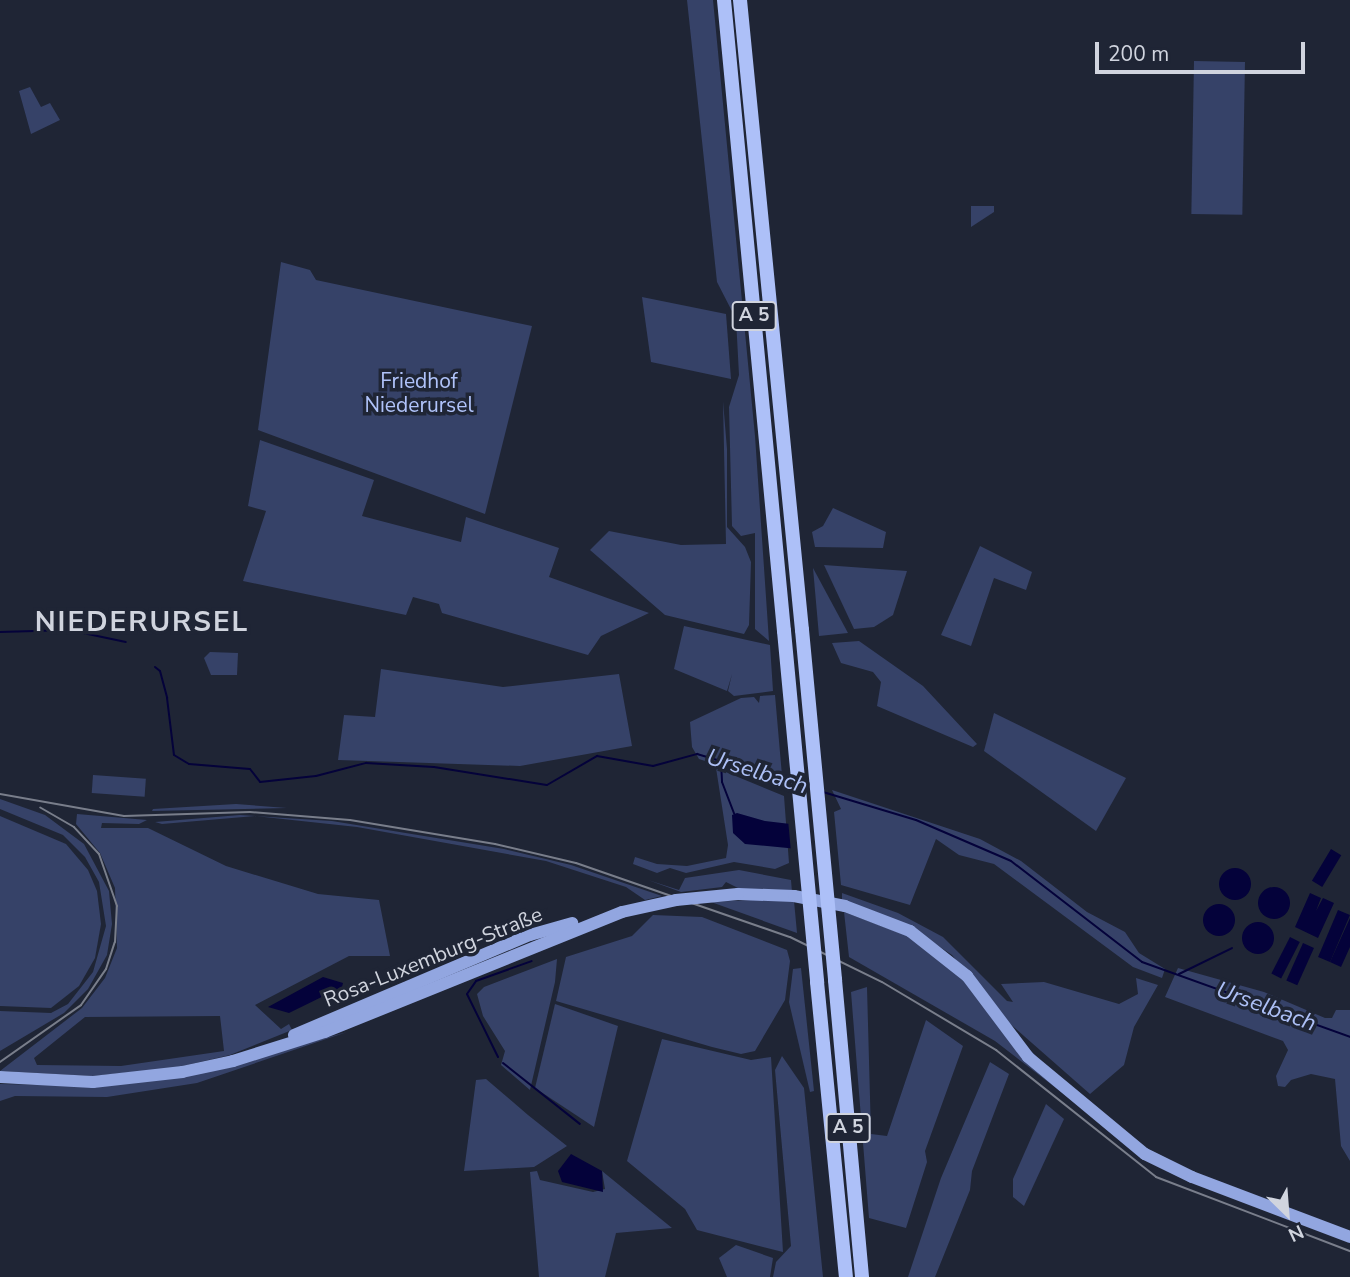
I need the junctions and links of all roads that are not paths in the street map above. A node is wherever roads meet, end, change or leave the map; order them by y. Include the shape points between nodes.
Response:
1 (724, 0) edge
2 (740, 0) edge
3 (0, 1077) edge
4 (1350, 1237) edge
5 (846, 1277) edge
6 (862, 1277) edge

1 - 5 highway, A 5, bridge
2 - 6 highway, A 5, bridge
3 - 4 main road, Rosa-Luxemburg-Straße, bridge via 45,1081 139,1078 195,1070 262,1051 530,935 676,900 738,894 794,896 845,906 910,931 967,976 1028,1057 1145,1154 1192,1178

